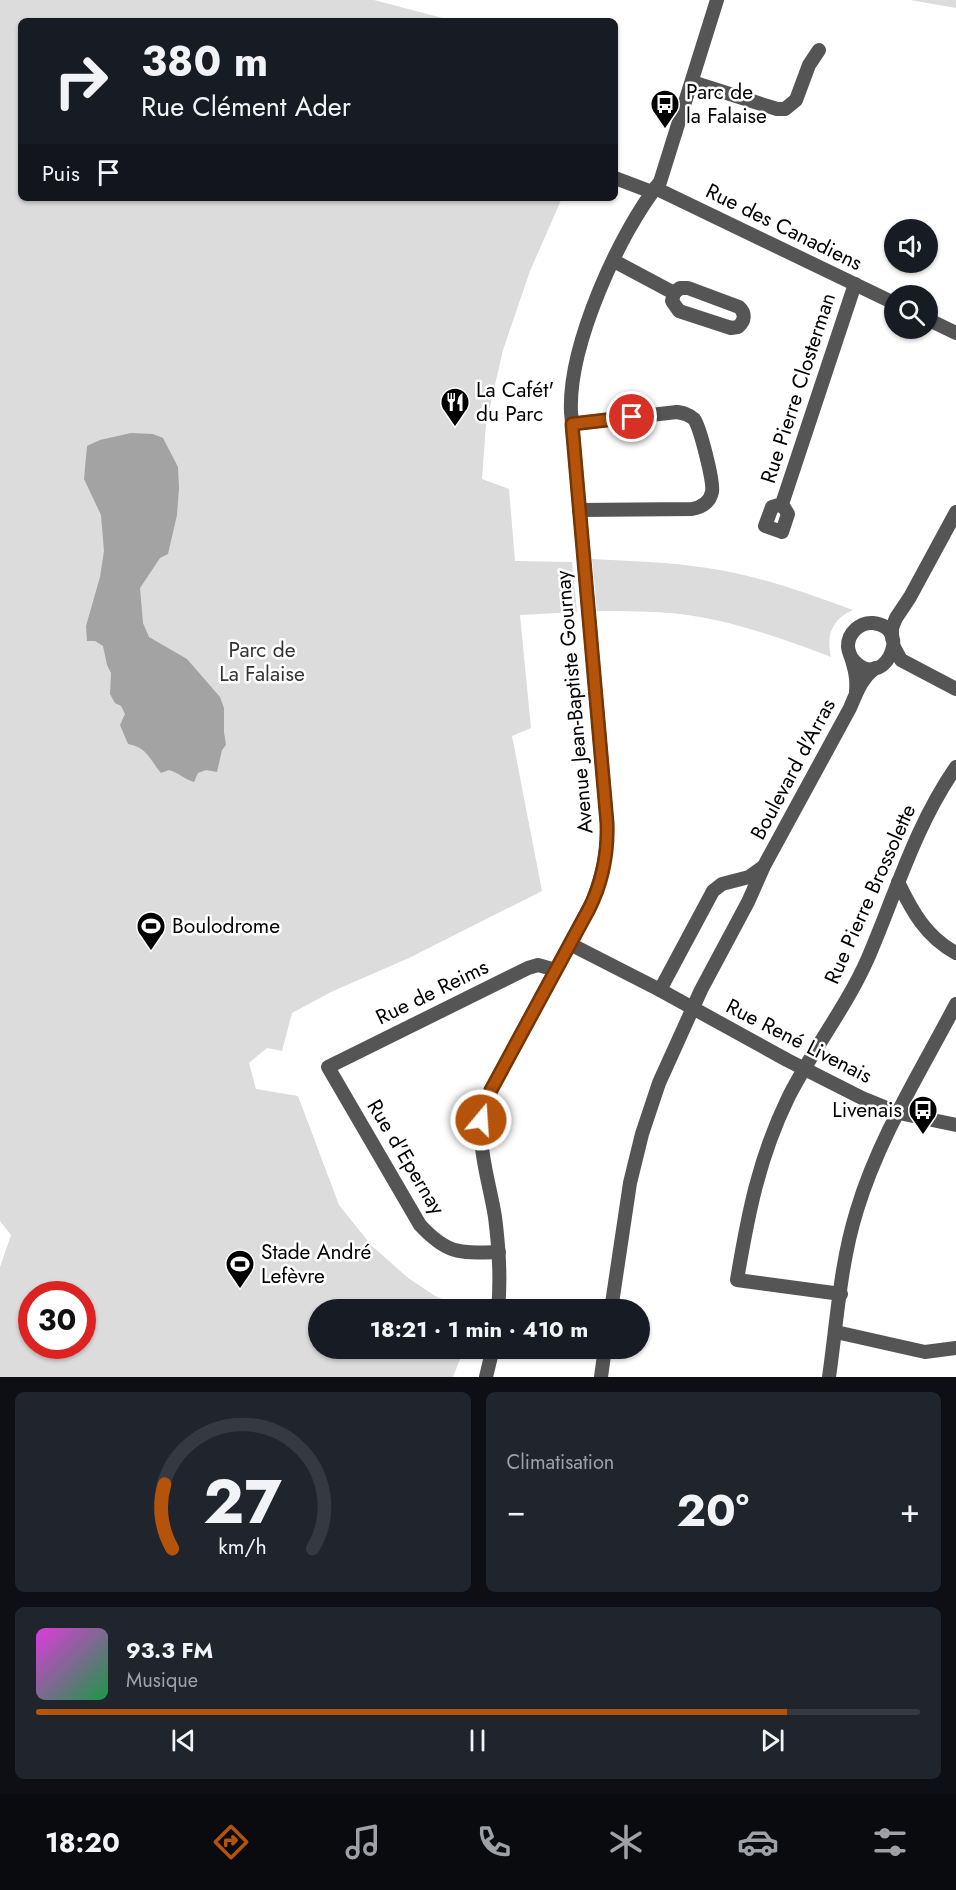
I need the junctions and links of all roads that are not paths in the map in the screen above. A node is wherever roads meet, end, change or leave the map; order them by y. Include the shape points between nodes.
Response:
1 (717, 0) edge
2 (819, 50) dead end
3 (692, 82) junction
4 (618, 179) edge
5 (653, 190) junction
6 (614, 261) junction
7 (855, 284) junction
8 (674, 293) junction
9 (884, 298) edge
10 (938, 324) edge
11 (956, 333) edge
12 (572, 424) junction
13 (782, 504) dead end
14 (579, 510) junction
15 (956, 512) edge
16 (910, 597) junction
17 (866, 624) junction
18 (893, 643) junction
19 (851, 657) junction
20 (901, 660) junction
21 (881, 665) junction
22 (956, 689) edge
23 (856, 692) junction
24 (956, 767) edge
25 (764, 866) junction
26 (898, 882) junction
27 (729, 883) junction
28 (748, 902) junction
29 (570, 944) junction
30 (956, 952) edge
31 (555, 970) junction
32 (660, 990) junction
33 (956, 1004) edge
34 (693, 1009) junction
35 (328, 1066) joint
36 (804, 1068) junction
37 (898, 1113) junction
38 (956, 1125) edge
39 (499, 1252) junction
40 (841, 1294) junction
41 (498, 1299) edge
42 (613, 1299) edge
43 (836, 1332) junction
44 (956, 1348) edge
45 (490, 1359) edge
46 (604, 1359) edge
47 (486, 1377) edge
48 (601, 1377) edge
49 (829, 1377) edge

1 - 3 street, Avenue Jean-Baptiste Gournay
2 - 3 street via 796,100 785,109
3 - 5 street, Avenue Jean-Baptiste Gournay via 660,182
4 - 5 street, Rue des Canadiens
5 - 6 street, Avenue Jean-Baptiste Gournay
5 - 7 street, Rue des Canadiens
6 - 8 street
6 - 12 street, Avenue Jean-Baptiste Gournay via 579,350 570,395
7 - 9 street, Rue des Canadiens
7 - 13 street, Rue Pierre Closterman
8 - 8 street via 672,301 679,311 731,328 743,321 742,309 735,305 688,288
10 - 11 street
12 - 14 street, Avenue Jean-Baptiste Gournay
12 - 14 street via 687,414 699,430 712,487 708,501 692,509
14 - 29 street, Avenue Jean-Baptiste Gournay via 608,830 598,888
15 - 16 street
16 - 17 street via 888,615
16 - 18 street via 893,625
17 - 18 street via 881,626
17 - 19 street via 850,636
18 - 20 street
18 - 21 street via 891,656
19 - 21 street via 863,667
19 - 23 street, Boulevard d'Arras
20 - 21 street
20 - 22 street
21 - 23 street, Boulevard d'Arras via 866,676
23 - 25 street, Boulevard d'Arras
24 - 26 street, Rue Pierre Brossolette via 925,817
25 - 27 street via 752,876
25 - 28 street, Boulevard d'Arras
26 - 30 street via 926,930
26 - 36 street, Rue Pierre Brossolette via 860,974
27 - 28 street via 744,890
27 - 32 street via 713,891
28 - 34 street, Boulevard d'Arras
29 - 31 street, Avenue Jean-Baptiste Gournay
29 - 32 street, Rue René Livenais
31 - 35 street, Rue de Reims via 538,965 528,968
31 - 39 street, Avenue Jean-Baptiste Gournay via 482,1114 481,1144
32 - 34 street, Rue René Livenais
33 - 37 street
34 - 36 street, Rue René Livenais
34 - 42 street, Boulevard d'Arras via 660,1083 637,1153
35 - 39 street, Rue d'Epernay via 420,1225 451,1250
36 - 37 street, Rue René Livenais
36 - 40 street, Rue Pierre Brossolette via 778,1119 756,1178 736,1280
37 - 38 street, Rue René Livenais
37 - 40 street via 870,1170 856,1212
39 - 41 street, Avenue Jean-Baptiste Gournay
40 - 43 street
43 - 44 street via 925,1352
43 - 49 street
45 - 47 street
46 - 48 street

